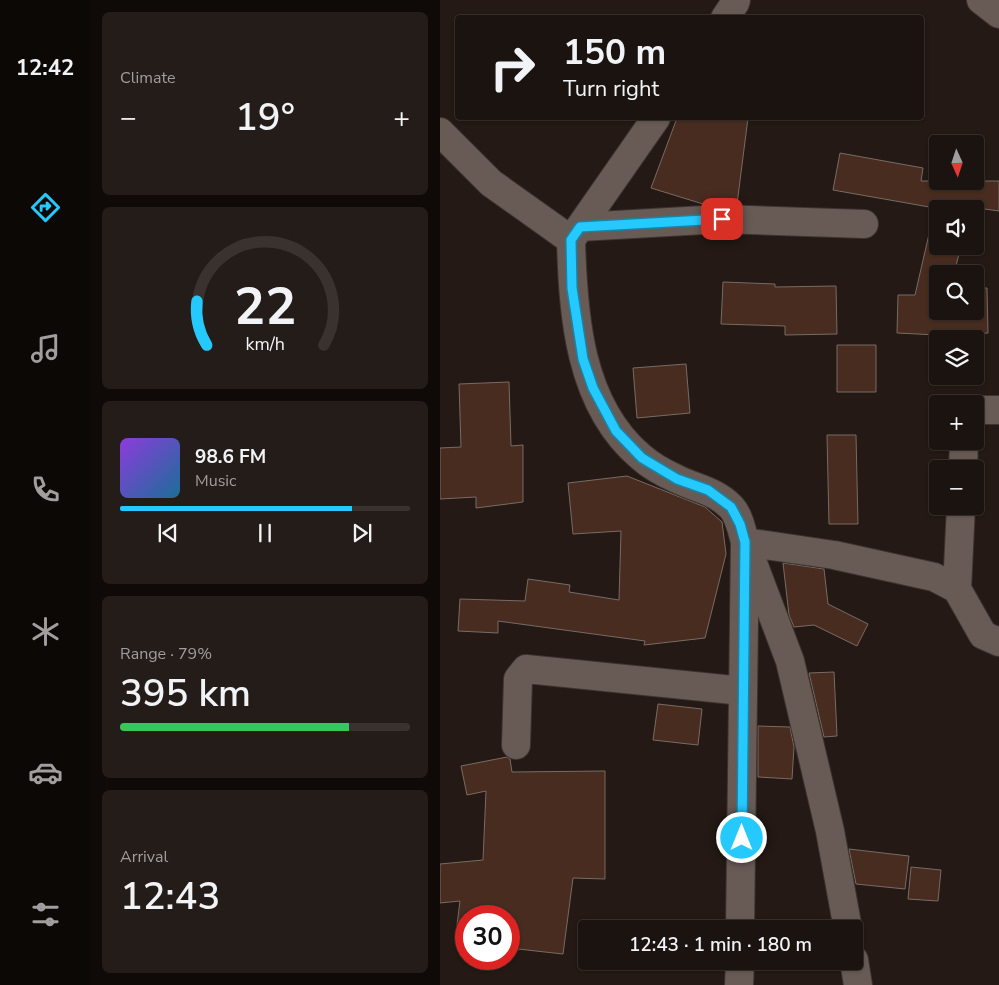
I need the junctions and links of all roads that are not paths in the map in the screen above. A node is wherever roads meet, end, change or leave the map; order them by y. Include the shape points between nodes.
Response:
1 (736, 0) edge
2 (981, 0) edge
3 (999, 14) edge
4 (728, 15) edge
5 (655, 120) edge
6 (440, 132) edge
7 (864, 224) dead end
8 (575, 233) junction
9 (984, 410) edge
10 (999, 410) edge
11 (961, 515) edge
12 (745, 542) junction
13 (957, 589) junction
14 (999, 642) edge
15 (743, 691) junction
16 (516, 745) dead end
17 (740, 920) edge
18 (846, 920) edge
19 (740, 970) edge
20 (856, 970) edge
21 (739, 985) edge
22 (858, 985) edge

1 - 4 street
2 - 3 street
5 - 8 street
6 - 8 street via 491,183
7 - 8 street via 722,219
8 - 12 street via 572,288 583,359 593,388 616,431 642,458 677,479 708,490 731,507
9 - 10 street
11 - 13 street
12 - 13 street via 834,555 924,574
12 - 15 street
12 - 18 street via 790,661 830,831
13 - 14 street via 983,635
15 - 16 street via 526,669 518,679
15 - 17 street
19 - 21 street
20 - 22 street

